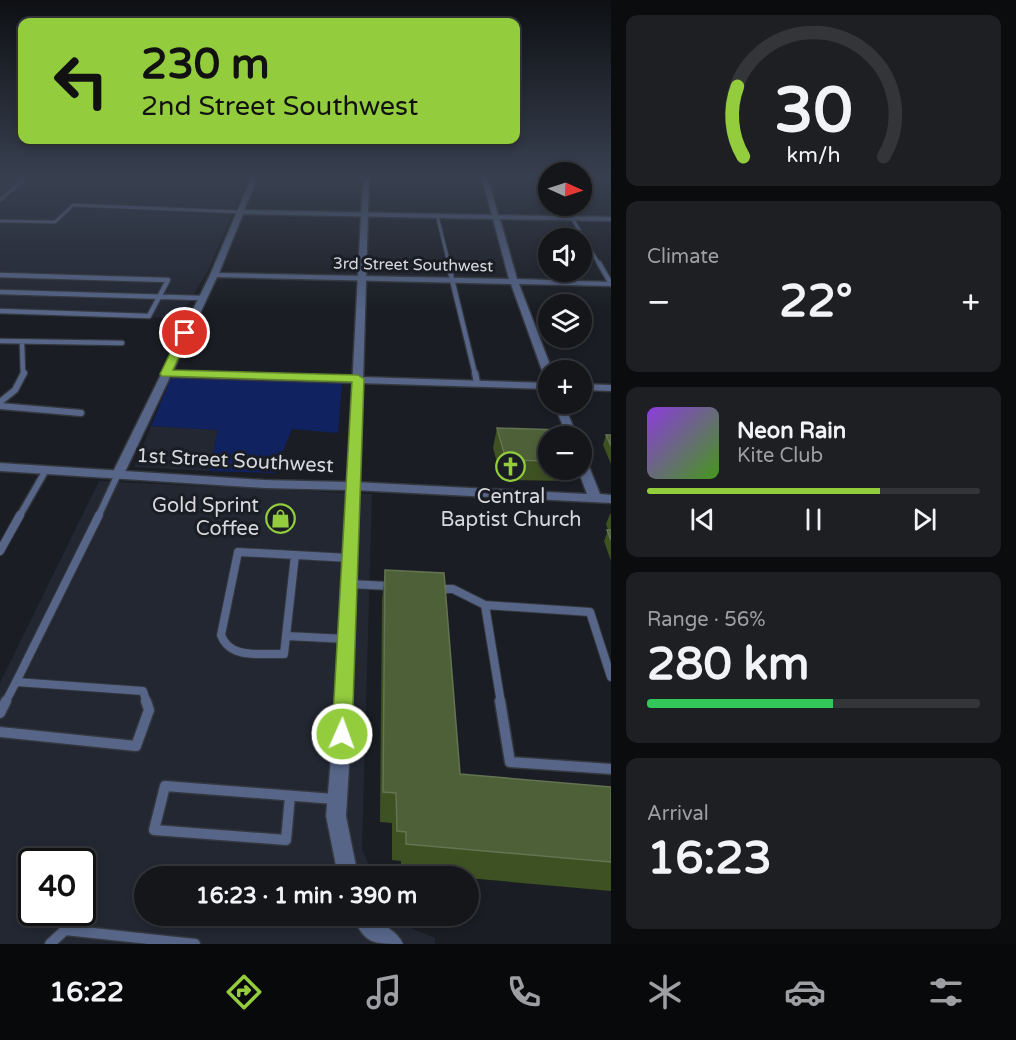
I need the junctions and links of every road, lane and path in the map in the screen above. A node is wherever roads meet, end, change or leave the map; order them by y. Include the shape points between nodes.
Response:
1 (235, 223) edge
2 (365, 223) edge
3 (439, 223) edge
4 (498, 223) edge
5 (575, 223) edge
6 (0, 275) edge
7 (214, 275) junction
8 (362, 279) junction
9 (453, 281) junction
10 (514, 282) junction
11 (611, 284) edge
12 (0, 292) edge
13 (159, 297) junction
14 (202, 298) junction
15 (0, 311) edge
16 (0, 341) edge
17 (22, 343) junction
18 (122, 343) dead end
19 (543, 360) edge
20 (166, 374) junction
21 (358, 379) junction
22 (477, 383) junction
23 (538, 386) edge
24 (592, 387) edge
25 (611, 388) edge
26 (0, 404) edge
27 (81, 413) dead end
28 (0, 467) edge
29 (46, 470) junction
30 (118, 474) junction
31 (588, 480) edge
32 (354, 486) junction
33 (595, 498) junction
34 (611, 499) edge
35 (0, 550) edge
36 (295, 555) junction
37 (350, 558) junction
38 (348, 584) junction
39 (395, 586) edge
40 (430, 588) edge
41 (485, 605) junction
42 (286, 636) junction
43 (346, 639) junction
44 (611, 677) edge
45 (16, 682) junction
46 (0, 712) edge
47 (0, 732) edge
48 (611, 769) edge
49 (290, 796) junction
50 (337, 799) junction
51 (346, 866) edge
52 (370, 926) edge
53 (50, 944) edge
54 (195, 944) edge
55 (392, 944) edge

1 - 7 street
2 - 8 street
3 - 9 lane
4 - 10 street
5 - 11 lane
6 - 13 lane via 168,280
7 - 8 street, 3rd Street Southwest
7 - 14 street
8 - 9 street, 3rd Street Southwest
8 - 21 street
9 - 10 street, 3rd Street Southwest
9 - 22 lane
10 - 11 street, 3rd Street Southwest
10 - 19 street
12 - 13 lane
13 - 14 lane
13 - 15 lane via 149,316
14 - 20 street
16 - 17 lane
17 - 18 lane
17 - 26 lane via 24,379
20 - 21 street
20 - 30 street
21 - 22 street
21 - 32 street
22 - 23 street
24 - 25 street
26 - 27 lane
28 - 29 street, 1st Street Southwest
29 - 30 street, 1st Street Southwest
29 - 35 lane
30 - 32 street, 1st Street Southwest
30 - 45 lane
31 - 33 street
32 - 33 street, 1st Street Southwest
32 - 37 street
33 - 34 street, 1st Street Southwest
36 - 37 lane
36 - 42 lane
36 - 42 lane via 238,552 221,635 225,646 235,652 284,654
37 - 38 street
38 - 39 lane
38 - 43 street
40 - 41 lane via 453,589
41 - 44 lane via 590,612
41 - 48 lane via 510,762
42 - 43 lane
43 - 50 street
45 - 46 lane
45 - 47 lane via 143,691 149,710 136,746
49 - 49 lane via 165,786 154,830 286,840
49 - 50 lane
50 - 51 street via 336,816
52 - 55 street
53 - 54 lane via 64,930

